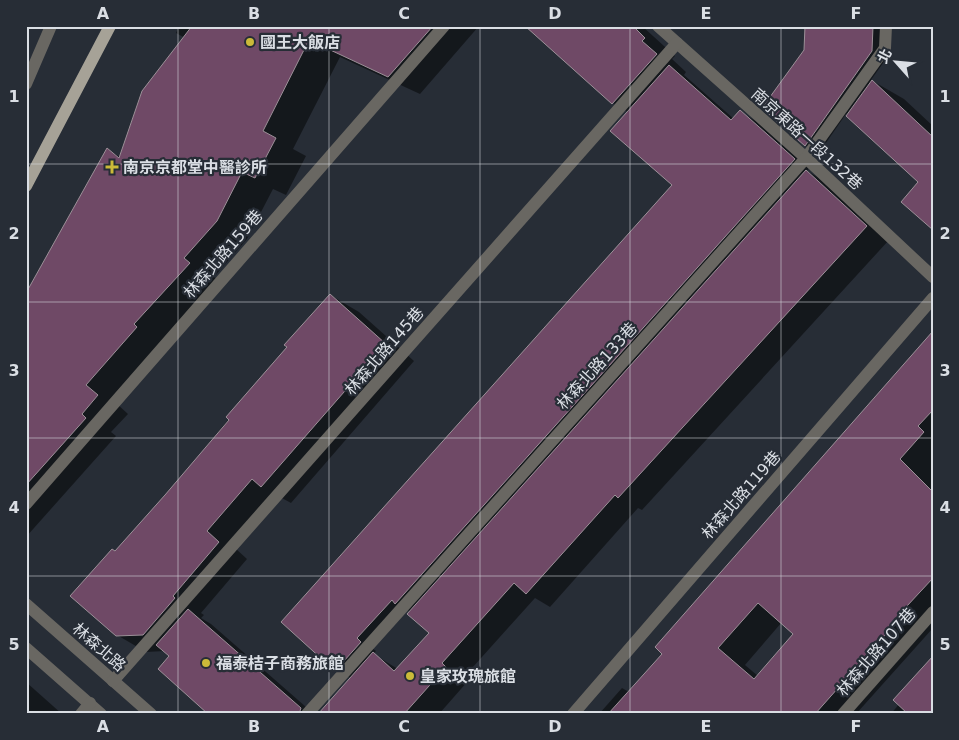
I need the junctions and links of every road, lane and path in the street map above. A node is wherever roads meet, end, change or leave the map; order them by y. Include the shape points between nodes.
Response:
1 (51, 26) edge
2 (110, 26) edge
3 (444, 26) edge
4 (658, 26) edge
5 (886, 26) edge
6 (678, 43) junction
7 (26, 84) edge
8 (806, 158) junction
9 (26, 186) edge
10 (933, 277) edge
11 (933, 298) edge
12 (26, 504) edge
13 (26, 604) edge
14 (933, 612) edge
15 (26, 648) edge
16 (113, 680) junction
17 (90, 704) junction
18 (81, 714) edge
19 (102, 714) edge
20 (151, 714) edge
21 (307, 714) edge
22 (573, 714) edge
23 (843, 714) edge

1 - 7 street
2 - 9 main road
3 - 12 street, 林森北路159巷
4 - 6 street, 南京東路一段132巷
5 - 8 street, 林森北路133巷 via 885,48
6 - 8 street, 南京東路一段132巷
6 - 16 street, 林森北路145巷
8 - 10 street, 南京東路一段132巷
8 - 21 street, 林森北路133巷
11 - 22 street, 林森北路119巷
13 - 16 street, 林森北路
14 - 23 street, 林森北路107巷
15 - 17 street
16 - 20 street, 林森北路
17 - 18 street
17 - 19 street

